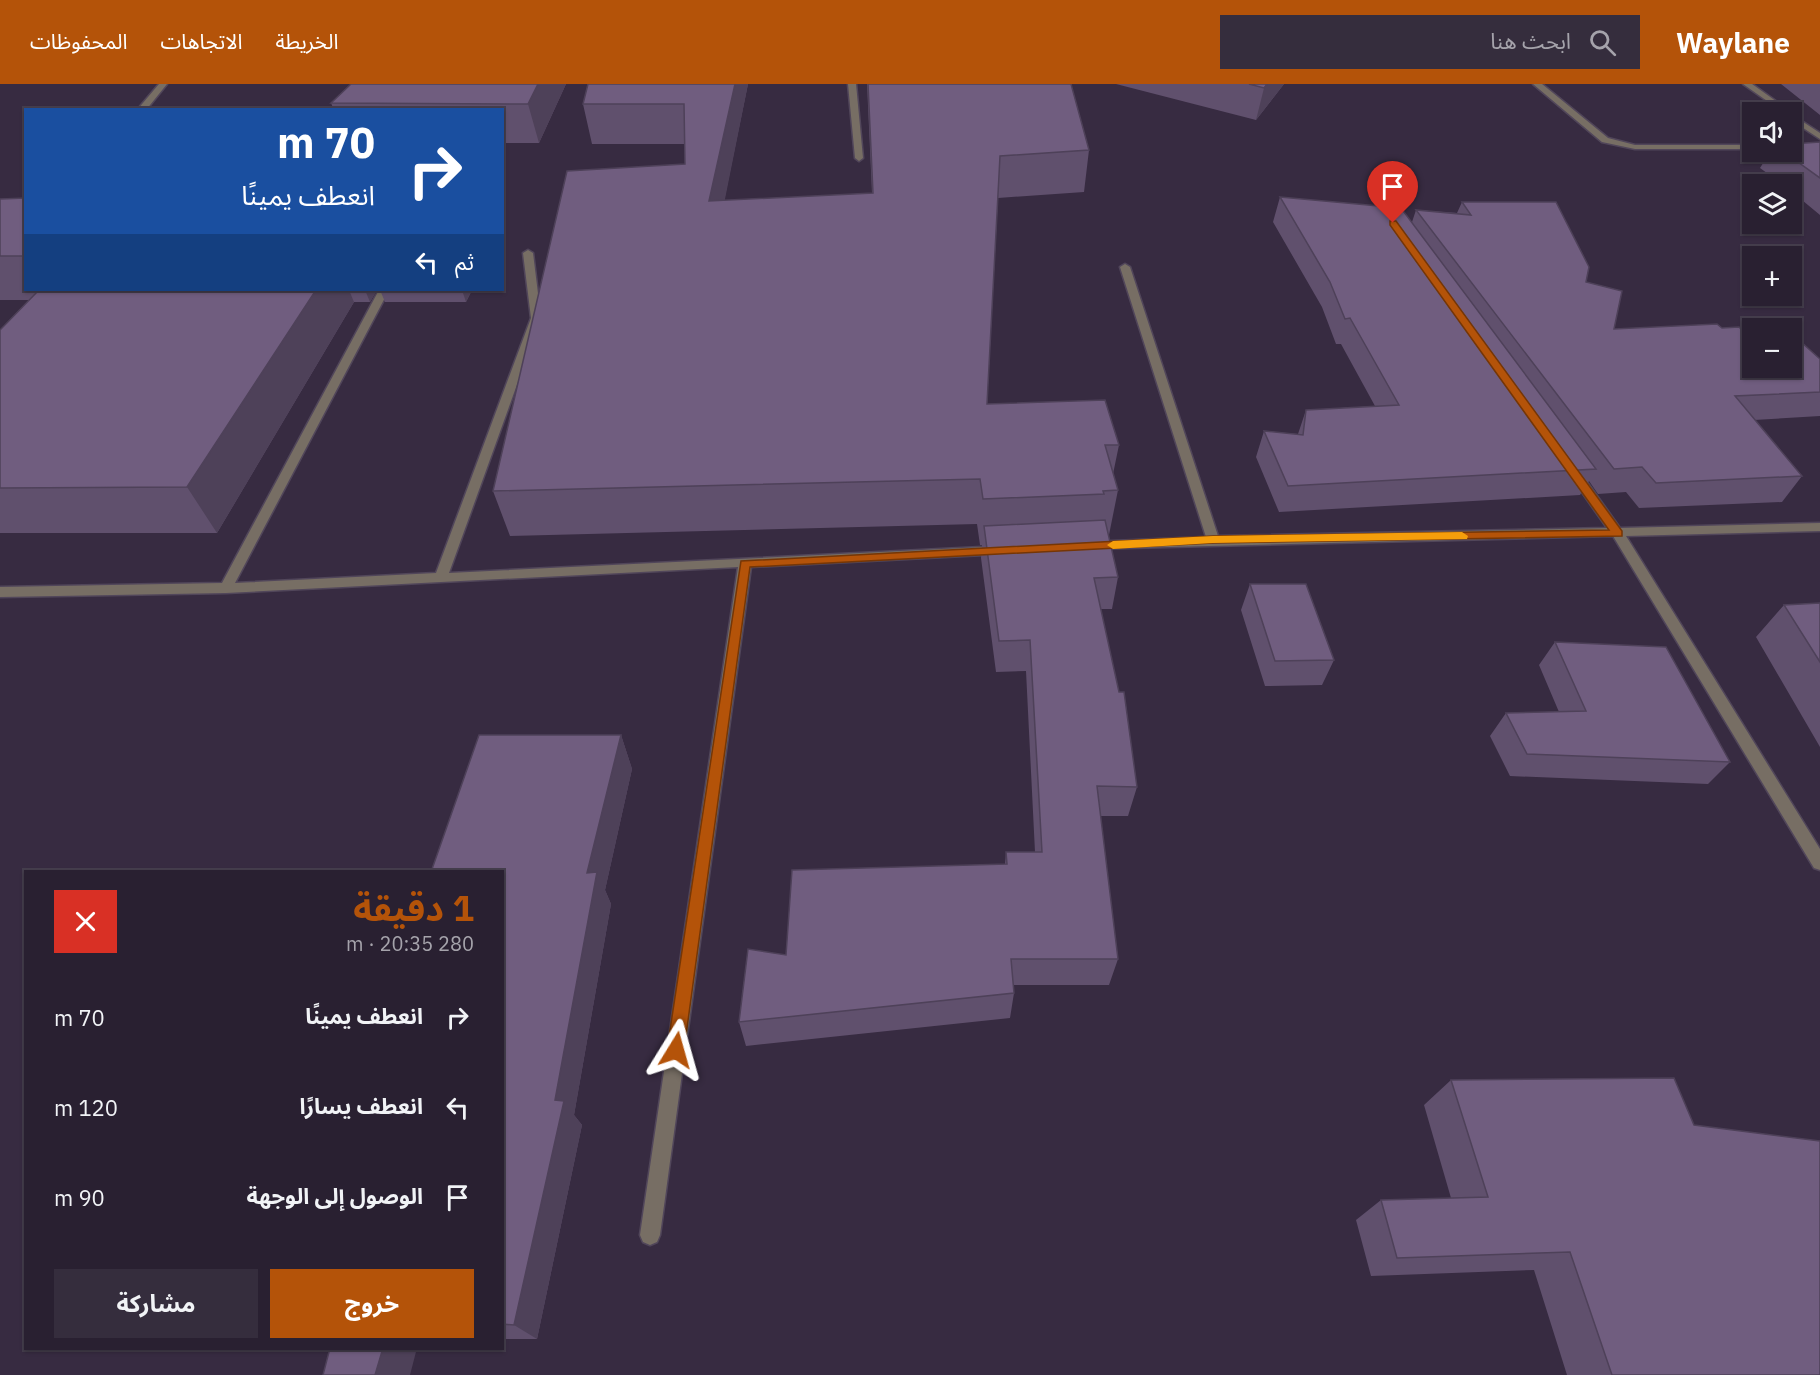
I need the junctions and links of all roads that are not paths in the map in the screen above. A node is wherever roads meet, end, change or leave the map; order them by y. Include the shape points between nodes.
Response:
1 (163, 84) edge
2 (852, 84) edge
3 (1537, 84) edge
4 (1747, 84) edge
5 (1772, 102) edge
6 (143, 108) edge
7 (1802, 124) edge
8 (1820, 137) edge
9 (1742, 147) edge
10 (859, 158) dead end
11 (528, 253) dead end
12 (1125, 267) dead end
13 (383, 291) edge
14 (1562, 456) edge
15 (1820, 527) edge
16 (1618, 534) junction
17 (1213, 540) junction
18 (1073, 547) edge
19 (1014, 550) edge
20 (745, 563) junction
21 (440, 579) junction
22 (226, 588) junction
23 (0, 592) edge
24 (1820, 863) edge
25 (650, 1235) dead end

1 - 6 street
2 - 10 street
3 - 9 street via 1605,140 1635,147
4 - 5 street
7 - 8 street
11 - 21 street via 536,318
12 - 17 street
13 - 22 street
14 - 16 street
15 - 16 street
16 - 17 street
16 - 24 street
17 - 18 street
19 - 20 street
20 - 21 street
20 - 25 street
21 - 22 street
22 - 23 street

